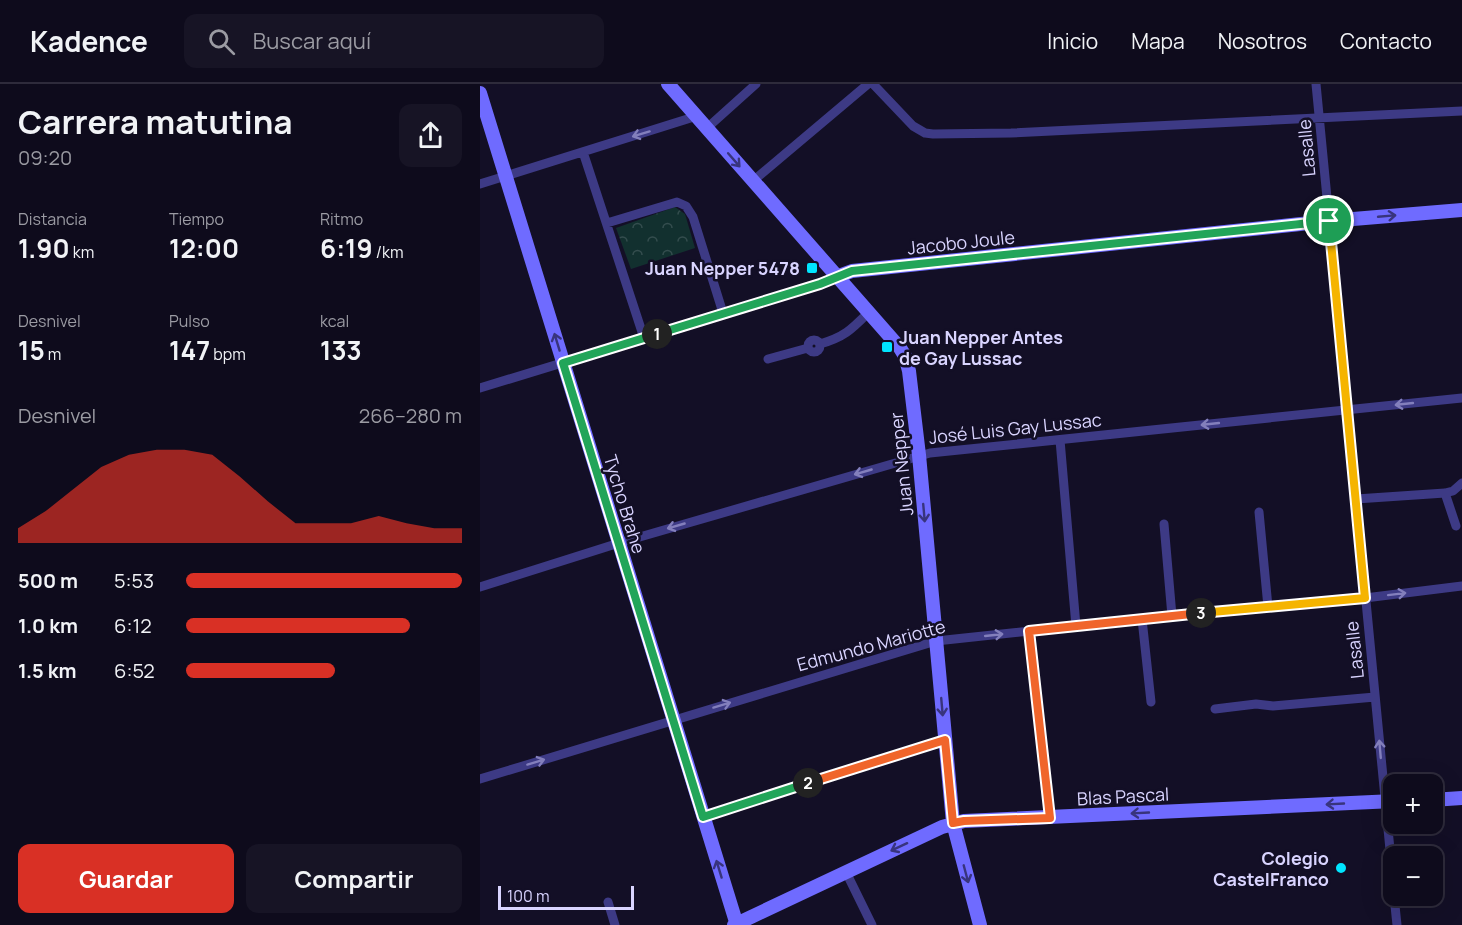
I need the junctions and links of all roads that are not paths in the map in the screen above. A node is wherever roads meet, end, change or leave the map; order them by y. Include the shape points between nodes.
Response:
1 (668, 84) edge
2 (756, 84) edge
3 (868, 84) edge
4 (873, 84) edge
5 (1316, 84) edge
6 (480, 93) edge
7 (1462, 111) edge
8 (697, 116) junction
9 (1319, 118) junction
10 (707, 128) junction
11 (583, 152) junction
12 (506, 176) junction
13 (753, 181) junction
14 (480, 184) edge
15 (1462, 210) edge
16 (1329, 221) junction
17 (607, 223) junction
18 (836, 277) junction
19 (868, 313) junction
20 (723, 314) junction
21 (644, 338) junction
22 (768, 359) dead end
23 (563, 363) junction
24 (480, 388) edge
25 (1462, 398) edge
26 (1348, 409) junction
27 (1060, 440) junction
28 (919, 455) junction
29 (1462, 483) edge
30 (1445, 493) junction
31 (1356, 499) junction
32 (1259, 512) dead end
33 (1164, 524) dead end
34 (1456, 526) dead end
35 (619, 543) junction
36 (1462, 586) edge
37 (480, 587) edge
38 (1365, 598) junction
39 (1268, 607) junction
40 (1172, 616) junction
41 (1142, 619) junction
42 (1076, 626) junction
43 (1029, 631) junction
44 (936, 640) junction
45 (1375, 697) junction
46 (1151, 702) dead end
47 (1215, 709) dead end
48 (674, 720) junction
49 (945, 740) junction
50 (1385, 774) edge
51 (480, 779) edge
52 (1462, 798) edge
53 (1443, 799) edge
54 (1383, 802) edge
55 (703, 817) junction
56 (1050, 818) junction
57 (953, 823) junction
58 (846, 872) junction
59 (608, 902) dead end
60 (1394, 906) edge
61 (1395, 924) edge
62 (615, 925) edge
63 (735, 925) edge
64 (872, 925) edge
65 (980, 925) edge

1 - 8 main road, Juan Nepper
2 - 10 street
3 - 13 street
4 - 9 street via 913,126 933,134
5 - 9 street, Lasalle
6 - 12 main road, Tycho Brahe
7 - 9 street
8 - 10 main road, Juan Nepper
8 -> 11 street
9 - 16 street, Lasalle
10 -> 13 main road, Juan Nepper
11 - 12 street
11 - 17 street
12 - 14 street
23 -> 12 main road, Tycho Brahe
13 - 18 main road, Juan Nepper
16 -> 15 main road, Jacobo Joule
16 - 18 main road, Jacobo Joule via 852,271
16 - 26 street, Lasalle
17 - 20 street via 677,202 686,206 693,217
17 - 21 street
18 - 19 main road, Juan Nepper
18 - 20 street, Jacobo Joule
19 - 22 street via 834,340 820,344 813,339 808,348
19 - 28 main road, Juan Nepper via 905,356
20 - 21 street, Jacobo Joule
21 - 23 street, Jacobo Joule
23 - 24 street, Jacobo Joule
23 - 35 main road, Tycho Brahe
25 -> 26 street, José Luis Gay Lussac
26 -> 27 street, José Luis Gay Lussac
26 - 31 street, Lasalle
27 - 28 street, José Luis Gay Lussac
27 - 42 street
28 -> 35 street, José Luis Gay Lussac
28 -> 44 main road, Juan Nepper
29 - 30 street
30 - 31 street
30 - 34 street
31 - 38 street, Lasalle
32 - 39 street
33 - 40 street
35 - 37 street, José Luis Gay Lussac
35 - 48 main road, Tycho Brahe
38 -> 36 street, Edmundo Mariotte
38 - 39 street, Edmundo Mariotte
38 - 45 street, Lasalle
39 - 40 street, Edmundo Mariotte
40 - 41 street, Edmundo Mariotte
41 - 42 street, Edmundo Mariotte
41 - 46 street
42 - 43 street, Edmundo Mariotte
44 -> 43 street, Edmundo Mariotte
43 - 56 street
48 -> 44 street, Edmundo Mariotte
44 -> 49 main road, Juan Nepper
45 - 47 street
50 -> 45 street, Lasalle
51 -> 48 street, Edmundo Mariotte
48 - 55 main road, Tycho Brahe
49 - 55 street
49 - 57 main road, Juan Nepper
52 - 53 main road
54 -> 56 main road, Blas Pascal
63 -> 55 main road, Tycho Brahe
56 - 57 main road, Blas Pascal
57 -> 58 main road, Blas Pascal
57 -> 65 main road, Juan Nepper
58 - 63 main road, Blas Pascal
58 - 64 street
59 - 62 street
60 - 61 street

